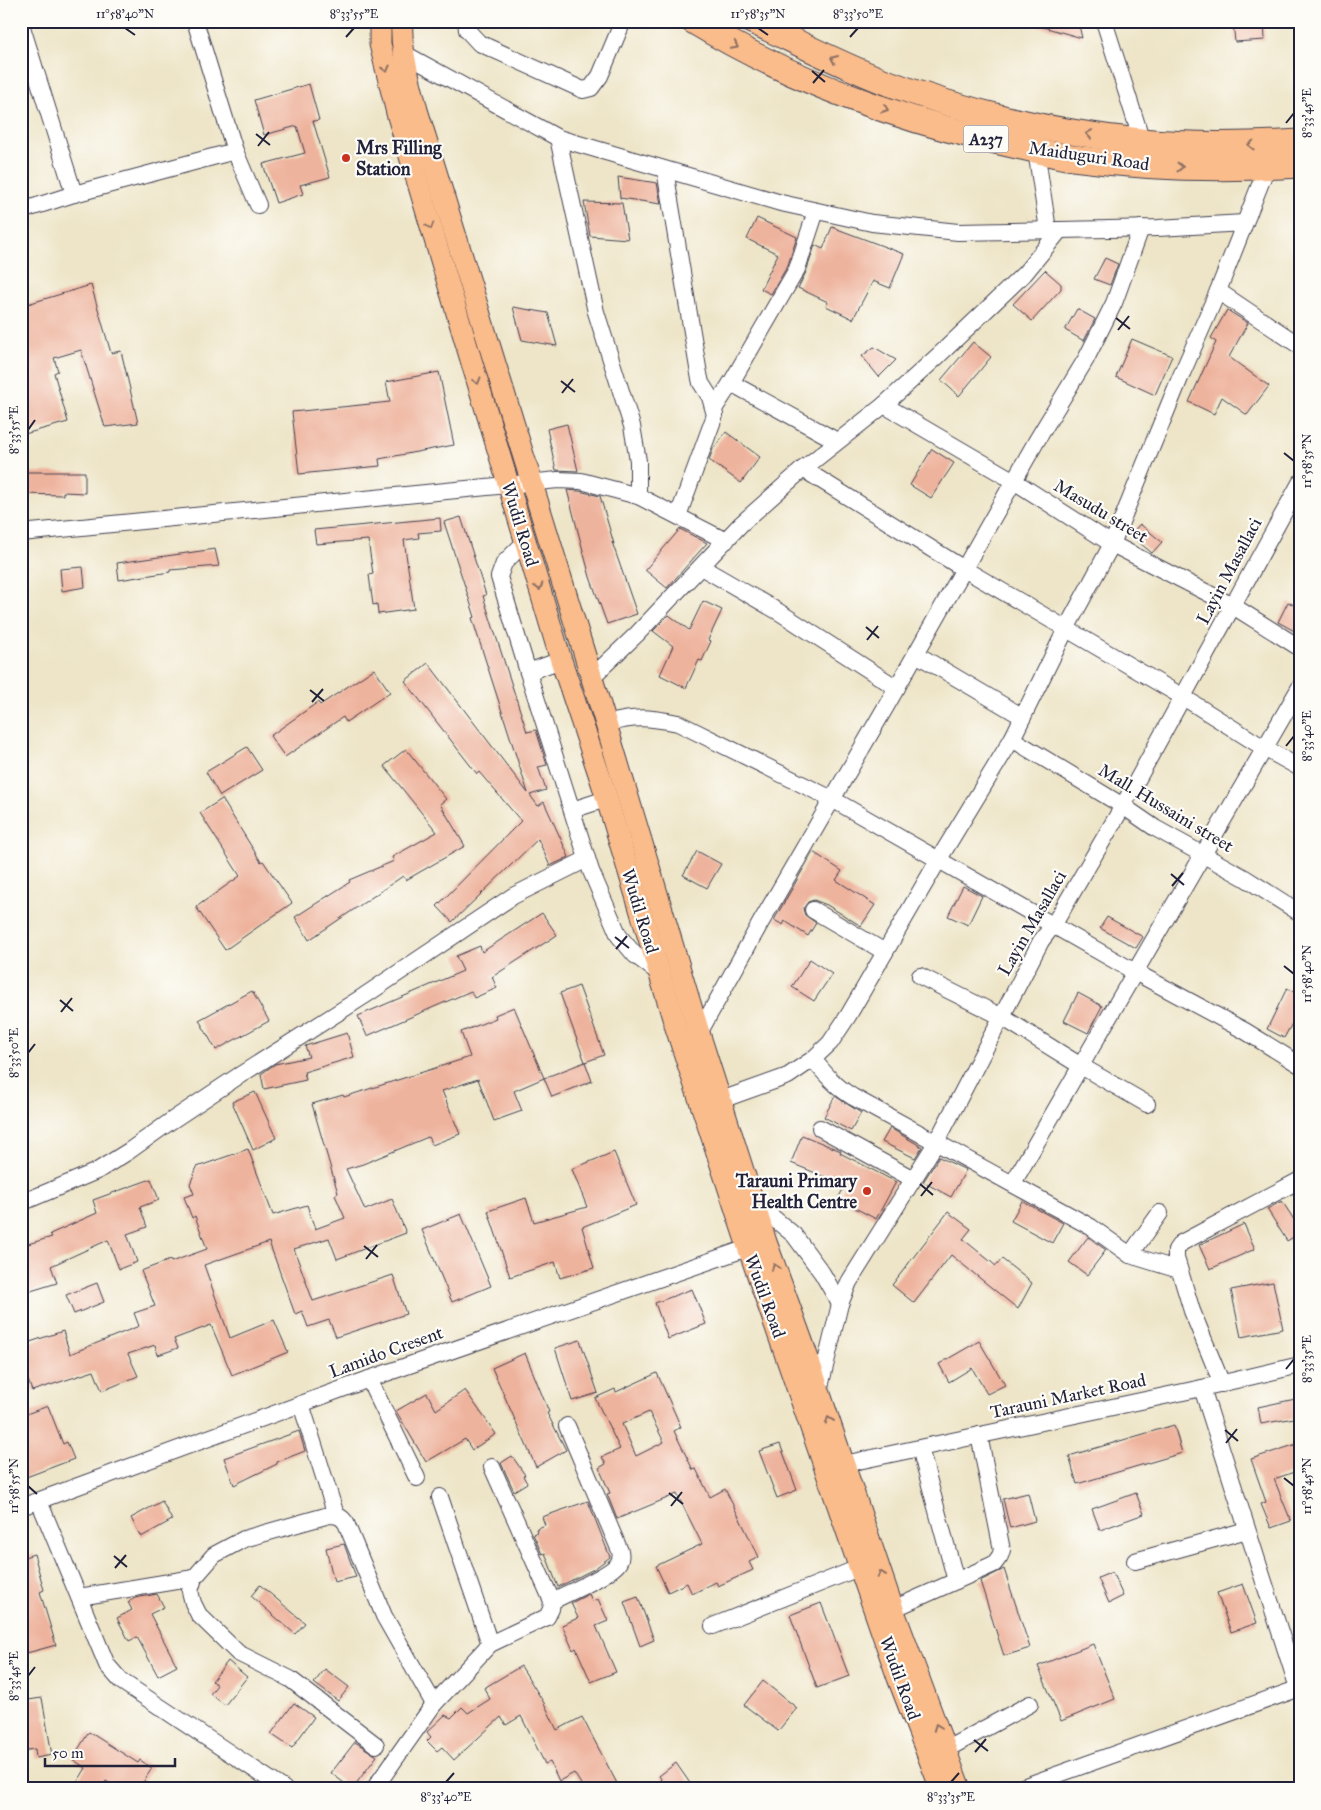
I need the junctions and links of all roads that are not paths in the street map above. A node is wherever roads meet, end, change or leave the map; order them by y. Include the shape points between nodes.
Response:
1 (195, 21) edge
2 (380, 21) edge
3 (402, 21) edge
4 (466, 21) edge
5 (623, 21) edge
6 (693, 21) edge
7 (752, 21) edge
8 (1104, 21) edge
9 (21, 24) edge
10 (402, 53) junction
11 (407, 111) junction
12 (558, 138) junction
13 (1142, 141) junction
14 (1300, 142) edge
15 (1036, 150) junction
16 (235, 151) junction
17 (1300, 165) edge
18 (1267, 167) junction
19 (665, 170) junction
20 (74, 194) junction
21 (258, 205) dead end
22 (21, 210) edge
23 (816, 210) junction
24 (1244, 223) junction
25 (1141, 228) junction
26 (1054, 230) junction
27 (1218, 291) junction
28 (1300, 346) edge
29 (731, 383) junction
30 (884, 405) junction
31 (714, 409) junction
32 (837, 441) junction
33 (803, 469) junction
34 (531, 481) junction
35 (1014, 481) junction
36 (1300, 483) edge
37 (507, 485) junction
38 (638, 496) junction
39 (678, 516) junction
40 (21, 533) edge
41 (726, 540) junction
42 (525, 542) junction
43 (1112, 544) junction
44 (701, 567) junction
45 (964, 569) junction
46 (1233, 606) junction
47 (1066, 629) junction
48 (1300, 648) edge
49 (916, 654) junction
50 (561, 660) junction
51 (528, 672) junction
52 (591, 678) junction
53 (1300, 687) edge
54 (896, 688) junction
55 (1184, 697) junction
56 (1023, 717) junction
57 (606, 724) junction
58 (1012, 739) junction
59 (1264, 748) junction
60 (1300, 768) edge
61 (606, 799) junction
62 (832, 799) junction
63 (1124, 806) junction
64 (572, 810) junction
65 (1203, 855) junction
66 (587, 859) junction
67 (939, 859) junction
68 (812, 910) dead end
69 (1300, 913) edge
70 (1054, 924) junction
71 (885, 952) junction
72 (1135, 972) junction
73 (659, 973) junction
74 (920, 976) dead end
75 (1002, 1017) junction
76 (699, 1033) junction
77 (813, 1058) junction
78 (1300, 1065) edge
79 (1081, 1066) junction
80 (721, 1100) junction
81 (1147, 1104) dead end
82 (820, 1128) dead end
83 (936, 1143) junction
84 (913, 1179) junction
85 (1299, 1182) edge
86 (1013, 1183) junction
87 (754, 1202) junction
88 (21, 1203) edge
89 (1160, 1213) dead end
90 (757, 1244) junction
91 (1130, 1255) junction
92 (1179, 1270) junction
93 (840, 1304) junction
94 (1300, 1365) edge
95 (369, 1379) junction
96 (1222, 1384) junction
97 (1202, 1388) junction
98 (819, 1391) junction
99 (301, 1404) junction
100 (567, 1426) dead end
101 (979, 1436) junction
102 (920, 1448) junction
103 (492, 1467) dead end
104 (835, 1468) junction
105 (417, 1478) dead end
106 (440, 1497) dead end
107 (38, 1501) junction
108 (21, 1507) edge
109 (336, 1515) junction
110 (1247, 1530) junction
111 (1135, 1561) dead end
112 (860, 1567) junction
113 (194, 1578) junction
114 (956, 1581) junction
115 (79, 1597) junction
116 (552, 1601) junction
117 (894, 1609) junction
118 (713, 1626) dead end
119 (490, 1644) junction
120 (1299, 1688) edge
121 (434, 1704) junction
122 (1030, 1704) dead end
123 (376, 1745) dead end
124 (945, 1750) junction
125 (284, 1789) edge
126 (374, 1789) edge
127 (941, 1789) edge
128 (960, 1789) edge
129 (1017, 1789) edge

1 - 16 street
2 -> 11 main road, Wudil Road via 380,44
3 - 10 main road, Wudil Road
4 - 5 street via 467,30 479,43 583,90 591,88 600,76
6 -> 15 highway, Maiduguri Road / A237 via 732,45 818,84 901,115 983,139
13 -> 7 highway, Maiduguri Road / A237 via 1066,131 973,110 883,81
8 - 13 street
9 - 20 street
10 - 11 main road, Wudil Road
10 - 12 street
11 - 34 main road, Wudil Road
11 -> 37 main road, Wudil Road
12 - 19 street
12 - 38 street via 596,312 632,426 638,461
14 -> 13 highway, Maiduguri Road / A237 via 1248,145
15 -> 18 highway, Maiduguri Road / A237 via 1071,158 1169,167
15 - 26 street
16 - 20 street
16 - 21 street
17 - 18 highway, Maiduguri Road / A237
18 - 24 street
19 - 23 street
19 - 31 street via 699,374
20 - 22 street
23 - 26 street via 872,223 958,232
23 - 29 street via 797,269
24 - 25 street
24 - 27 street
25 - 26 street
25 - 35 street via 1114,304 1086,359
26 - 30 street via 1025,273
27 - 28 street
27 - 43 street
29 - 31 street
29 - 32 street
30 - 32 street
30 - 35 street, Masudu street
31 - 39 street via 714,421
32 - 33 street
33 - 41 street
33 - 45 street
34 - 37 street
34 - 38 street via 581,481
34 - 52 main road, Wudil Road
35 - 43 street, Masudu street
35 - 45 street
36 - 46 street, Layin Masallaci
37 - 40 street
37 - 42 main road, Wudil Road
38 - 39 street
39 - 41 street
41 - 44 street
42 -> 50 main road, Wudil Road
42 - 51 street via 504,563 499,578
43 - 46 street, Masudu street
43 - 47 street
44 - 52 street
44 - 54 street via 779,612
45 - 47 street
45 - 49 street
46 - 48 street, Masudu street
46 - 55 street, Layin Masallaci
47 - 55 street
47 - 56 street
49 - 54 street
49 - 56 street
50 - 51 street
50 - 61 main road, Wudil Road
51 - 64 street
52 - 57 main road, Wudil Road
53 - 59 street
54 - 62 street
55 - 59 street
55 - 63 street, Layin Masallaci
56 - 58 street
57 - 62 street via 628,718 651,717 678,723
57 - 76 main road, Wudil Road
58 - 63 street, Mall. Hussaini street
58 - 67 street
59 - 60 street
59 - 65 street
61 - 64 street
61 - 73 main road, Wudil Road
62 - 67 street
62 - 76 street
63 - 65 street, Mall. Hussaini street
63 - 70 street, Layin Masallaci
64 - 66 street
65 - 69 street, Mall. Hussaini street
65 - 72 street
66 - 73 street via 619,936 635,955
66 - 88 street via 513,896 98,1171
67 - 70 street
67 - 71 street
68 - 71 street
70 - 72 street
70 - 75 street, Layin Masallaci via 1041,941
71 - 77 street via 830,1043
72 - 78 street via 1246,1031
72 - 79 street
73 - 90 main road, Wudil Road
74 - 75 street
75 - 79 street
75 - 83 street, Layin Masallaci
76 - 80 main road, Wudil Road
77 - 80 street via 788,1076
77 - 83 street via 841,1090
79 - 81 street
79 - 86 street
80 - 87 main road, Wudil Road
82 - 84 street
83 - 84 street, Layin Masallaci
83 - 86 street
84 - 93 street, Layin Masallaci via 849,1282
85 - 92 street via 1181,1243 1176,1250
86 - 91 street via 1092,1227
87 - 90 main road, Wudil Road
87 - 93 street via 794,1235
89 - 91 street
90 - 95 street, Lamido Cresent
98 -> 90 main road, Wudil Road
90 - 104 main road, Wudil Road
91 - 92 street
92 - 96 street
93 - 98 street, Layin Masallaci
94 - 96 street, Tarauni Market Road
95 - 99 street, Lamido Cresent
95 - 105 street
96 - 97 street, Tarauni Market Road
97 - 101 street, Tarauni Market Road
97 - 110 street
104 -> 98 main road, Wudil Road
99 - 107 street, Lamido Cresent
99 - 109 street
100 - 116 street via 621,1556 610,1572
101 - 102 street, Tarauni Market Road
101 - 114 street via 1002,1550 994,1564
102 - 104 street, Tarauni Market Road
102 - 114 street
103 - 116 street
104 - 112 main road, Wudil Road
117 -> 104 main road, Wudil Road
106 - 119 street
107 - 108 street, Lamido Cresent
107 - 115 street
109 - 113 street via 244,1539 214,1555
109 - 121 street via 346,1523 384,1616
110 - 111 street
110 - 120 street
112 - 118 street
112 - 127 main road, Wudil Road
113 - 115 street
113 - 123 street via 190,1591 199,1615 238,1653 290,1679
114 - 117 street
115 - 125 street via 108,1665 121,1681
116 - 119 street via 547,1617
124 -> 117 main road, Wudil Road
119 - 121 street
120 - 129 street
121 - 126 street
122 - 124 street
124 - 128 main road, Wudil Road

